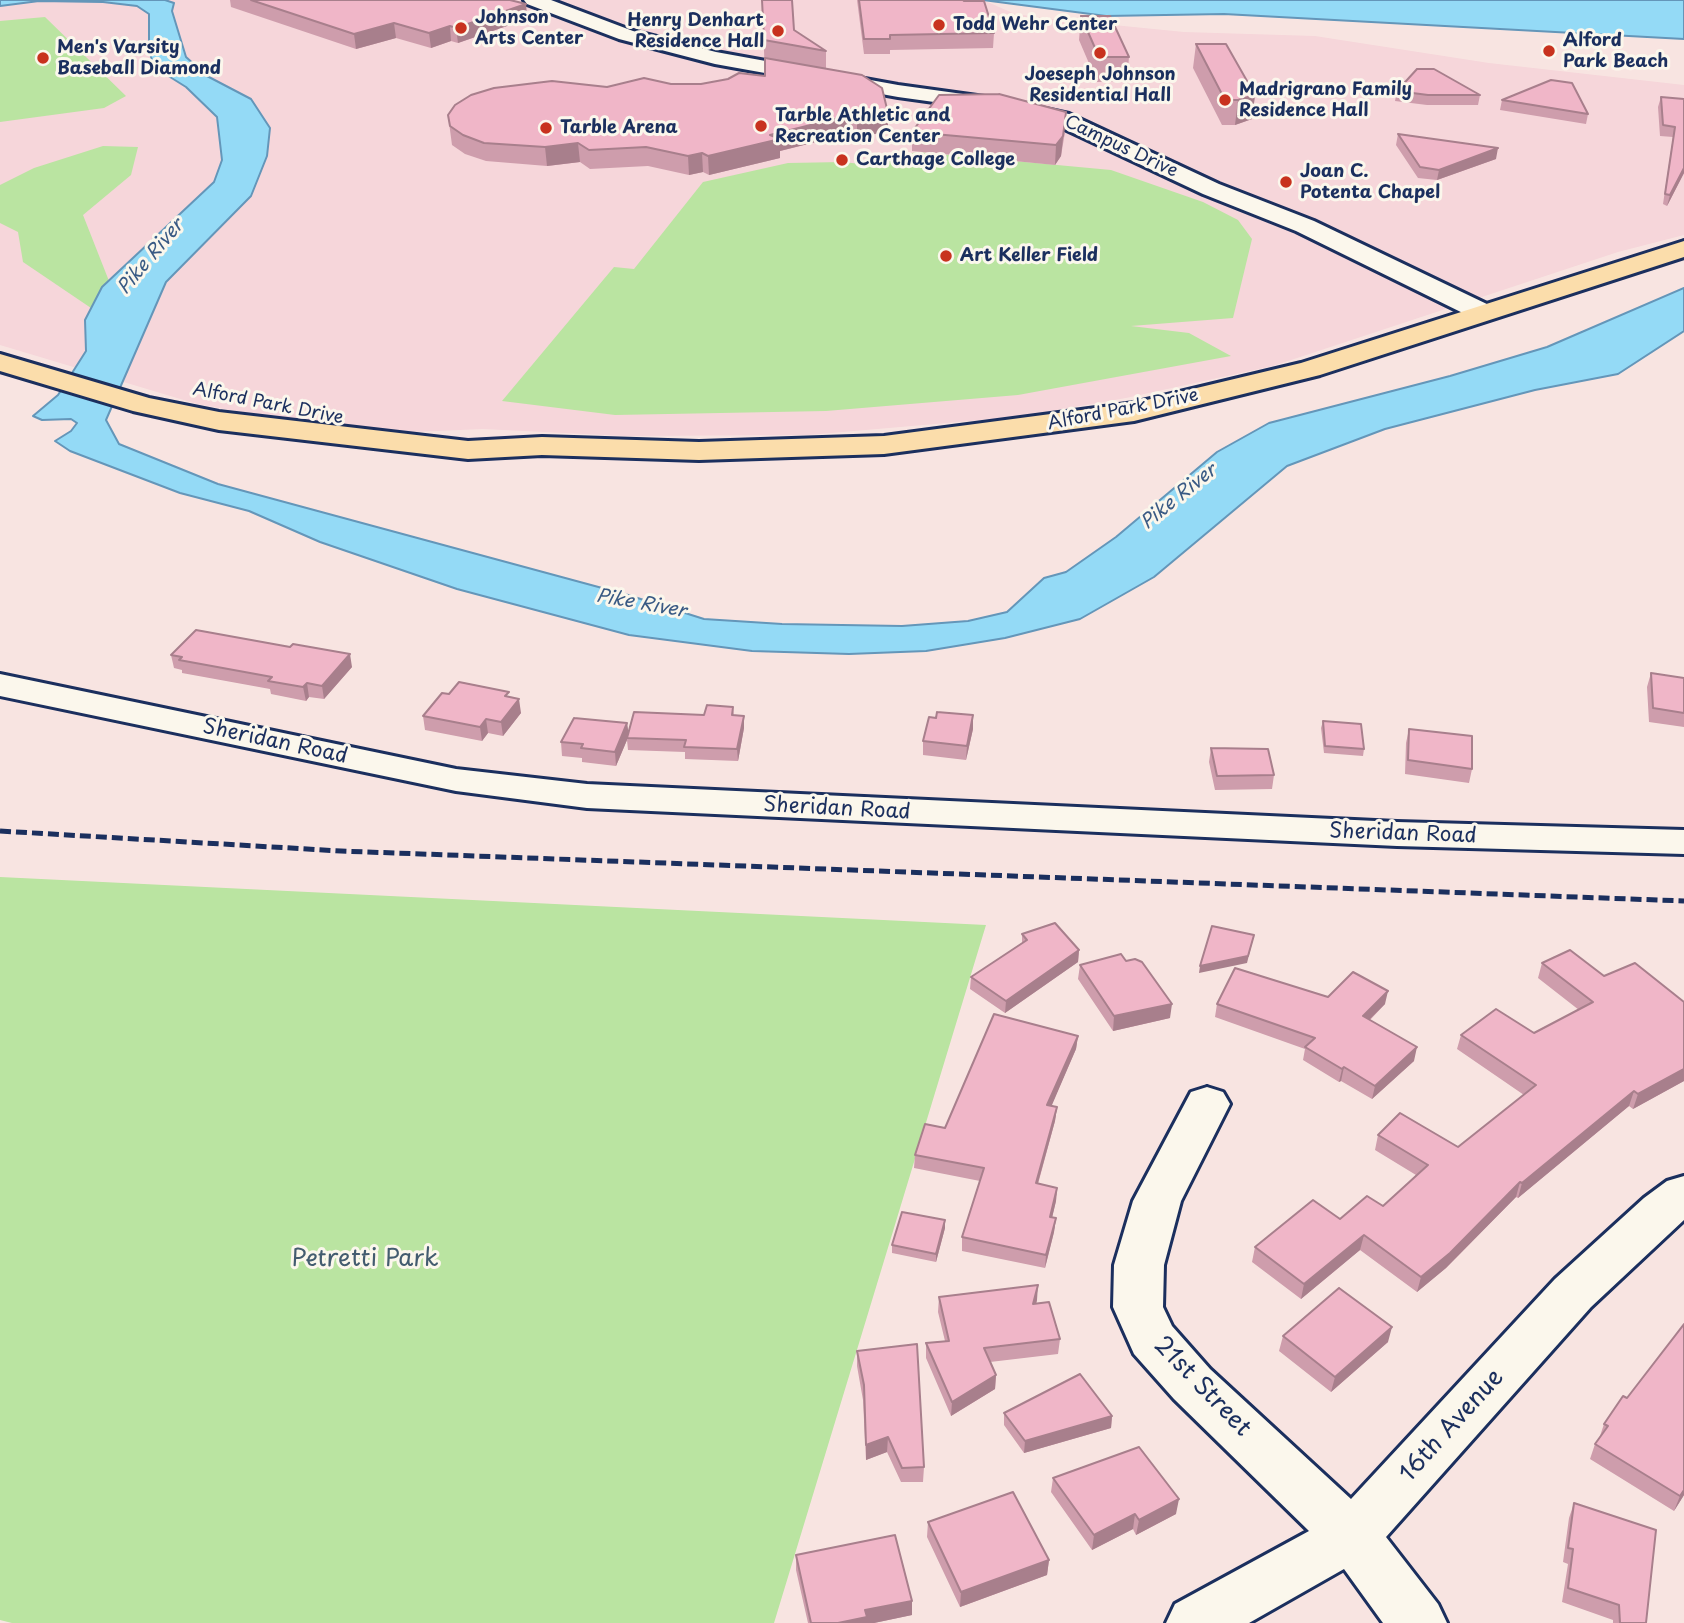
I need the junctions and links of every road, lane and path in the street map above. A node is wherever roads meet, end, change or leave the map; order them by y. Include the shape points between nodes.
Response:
1 (534, 0) edge
2 (1684, 250) edge
3 (1482, 312) junction
4 (45, 349) dead end
5 (13, 366) edge
6 (147, 393) junction
7 (0, 685) edge
8 (1684, 842) edge
9 (1207, 1104) dead end
10 (1684, 1194) edge
11 (1352, 1536) junction
12 (1195, 1623) edge
13 (1418, 1623) edge

1 - 3 street, Campus Drive via 626,35 715,58 1062,119 1192,180 1306,226
2 - 3 main road, Alford Park Drive
3 - 6 main road, Alford Park Drive via 1310,369 1134,412 884,445 699,451 542,446 468,450 219,421
4 - 6 main road, Alford Park Drive
5 - 6 main road, Alford Park Drive
7 - 8 street, Sheridan Road via 521,790 1383,834
9 - 11 street, 21st Street via 1157,1201 1139,1265 1138,1307 1153,1339 1192,1384
10 - 11 street, 16th Avenue via 1573,1293
11 - 12 street, 16th Avenue
11 - 13 street, 21st Street

